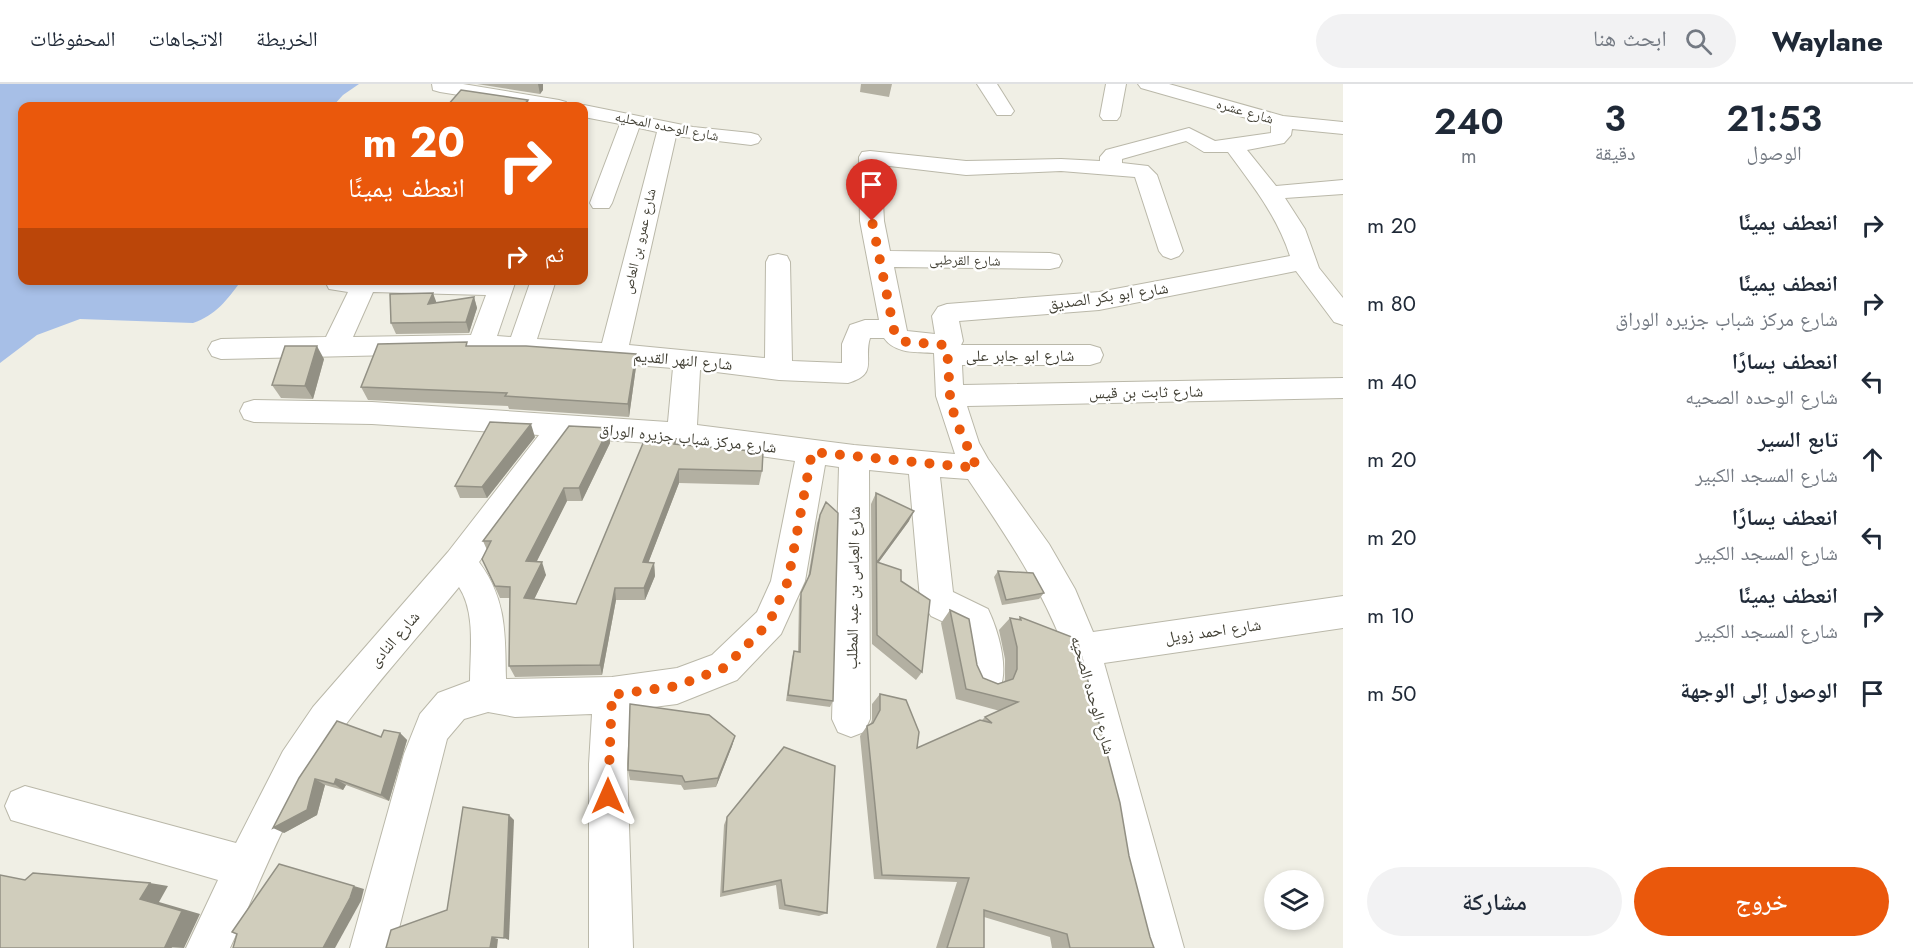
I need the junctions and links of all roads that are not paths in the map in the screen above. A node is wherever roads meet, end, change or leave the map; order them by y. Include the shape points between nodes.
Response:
1 (987, 84) edge
2 (1116, 84) edge
3 (440, 86) dead end
4 (1152, 89) edge
5 (535, 102) edge
6 (1004, 111) dead end
7 (588, 112) edge
8 (1110, 116) dead end
9 (632, 119) junction
10 (1282, 122) junction
11 (668, 128) junction
12 (1343, 128) edge
13 (751, 139) dead end
14 (1220, 139) junction
15 (1111, 168) junction
16 (1343, 187) edge
17 (1270, 193) junction
18 (592, 203) edge
19 (646, 206) junction
20 (1171, 251) dead end
21 (879, 259) junction
22 (1050, 261) dead end
23 (778, 262) dead end
24 (1303, 262) junction
25 (364, 285) edge
26 (503, 285) edge
27 (542, 285) edge
28 (1343, 316) edge
29 (893, 329) junction
30 (481, 344) junction
31 (336, 345) junction
32 (521, 346) junction
33 (221, 349) dead end
34 (949, 351) junction
35 (613, 355) junction
36 (1090, 355) dead end
37 (687, 359) junction
38 (779, 370) junction
39 (1343, 388) edge
40 (950, 396) junction
41 (254, 411) dead end
42 (564, 425) junction
43 (682, 435) junction
44 (812, 452) junction
45 (854, 457) junction
46 (923, 463) junction
47 (977, 468) junction
48 (460, 562) junction
49 (1343, 612) edge
50 (1083, 651) junction
51 (987, 676) dead end
52 (488, 694) junction
53 (612, 695) junction
54 (851, 719) dead end
55 (25, 806) dead end
56 (247, 867) junction
57 (208, 948) edge
58 (372, 948) edge
59 (611, 948) edge
60 (1162, 948) edge

1 - 6 street
2 - 8 street
3 - 5 street
4 - 10 street, شارع عشره
4 - 14 street
7 - 9 street, شارع الوحده المحليه
9 - 11 street, شارع الوحده المحليه
9 - 18 street
10 - 12 street, شارع عشره
10 - 14 street via 1277,139
11 - 13 street, شارع الوحده المحليه
11 - 19 street, شارع عمرو بن العاص
14 - 15 street via 1189,134 1114,155
14 - 17 street
15 - 20 street via 1146,175
15 - 21 street via 966,168 870,157 872,221
16 - 17 street
17 - 24 street via 1293,229
18 - 19 street
19 - 35 street, شارع عمرو بن العاص
21 - 22 street, شارع القرطبى
21 - 29 street
23 - 38 street
24 - 28 street
24 - 34 street, شارع ابو بكر الصديق via 1099,301 947,313
25 - 31 street
26 - 30 street
27 - 32 street
29 - 34 street, شارع ابو جابر على via 898,338 910,343 934,342
29 - 38 street, شارع النهر القديم via 859,332 856,366 848,373
30 - 31 street, شارع النهر القديم
30 - 32 street, شارع النهر القديم
31 - 33 street, شارع النهر القديم
32 - 35 street, شارع النهر القديم
34 - 36 street, شارع ابو جابر على
34 - 40 street, شارع الوحده الصحيه
35 - 37 street, شارع النهر القديم
37 - 38 street, شارع النهر القديم
37 - 43 street
39 - 40 street, شارع ثابت بن قيس
40 - 47 street, شارع الوحده الصحيه via 961,435
41 - 42 street, شارع مركز شباب جزيره الوراق via 372,413
42 - 43 street, شارع مركز شباب جزيره الوراق
42 - 48 street, شارع النادى
43 - 44 street, شارع مركز شباب جزيره الوراق
44 - 45 street, شارع مركز شباب جزيره الوراق
44 - 53 street via 788,581 769,623 724,668 677,686
45 - 46 street, شارع مركز شباب جزيره الوراق
45 - 54 street, شارع العباس بن عبد المطلب
46 - 47 street, شارع مركز شباب جزيره الوراق
46 - 51 street via 937,599 976,620
47 - 50 street, شارع الوحده الصحيه via 1037,554 1063,600
48 - 52 street via 480,590 487,618
48 - 56 street, شارع النادى via 326,720 291,776
49 - 50 street, شارع احمد زويل
50 - 60 street, شارع الوحده الصحيه
52 - 53 street via 515,699
52 - 58 street via 448,706 435,723 423,754
53 - 59 street via 608,764
55 - 56 street
56 - 57 street, شارع النادى

